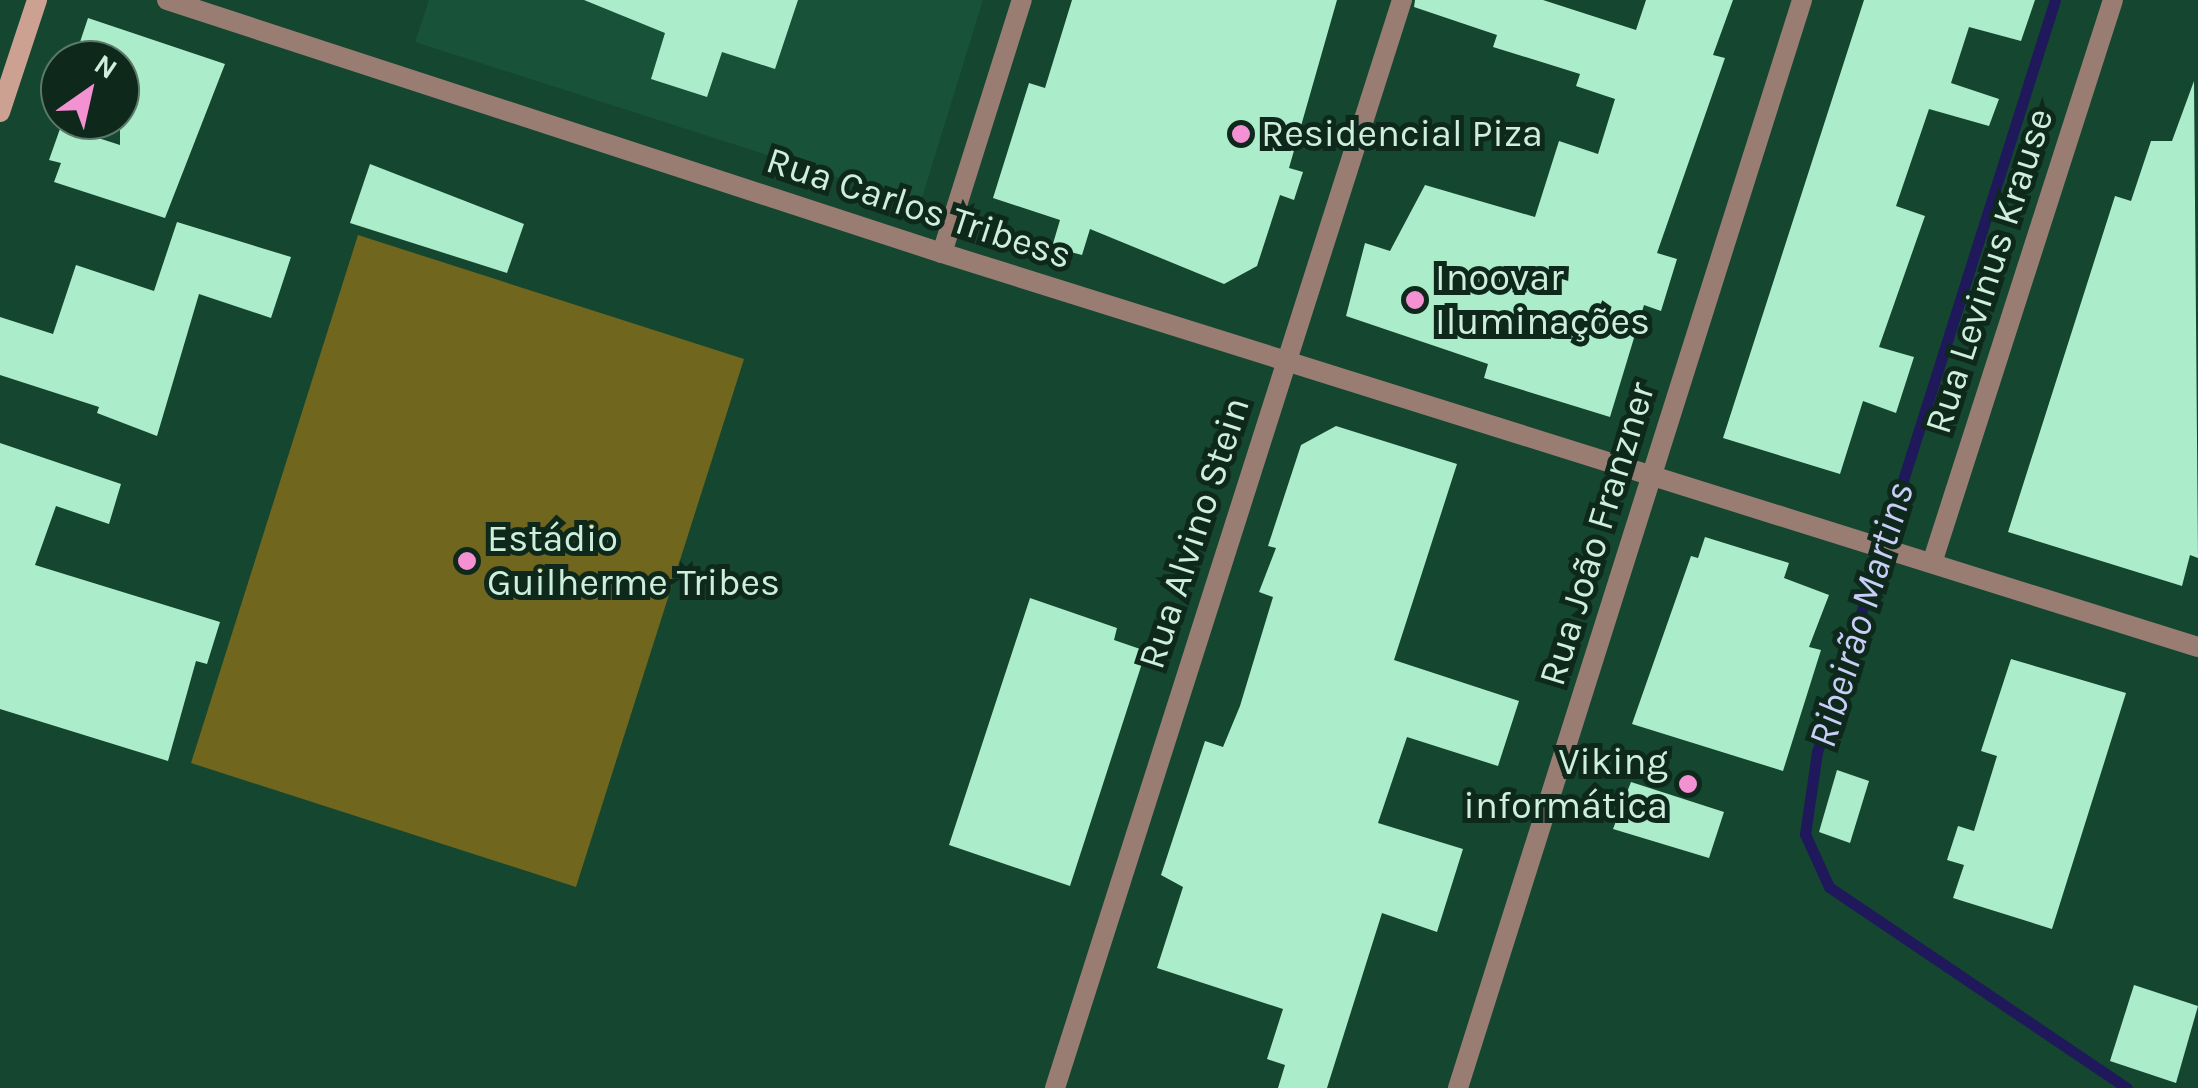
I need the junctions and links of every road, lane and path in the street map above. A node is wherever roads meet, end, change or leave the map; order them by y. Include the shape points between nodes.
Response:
1 (37, 0) edge
2 (167, 0) edge
3 (1022, 0) edge
4 (1402, 0) edge
5 (1802, 0) edge
6 (2113, 0) edge
7 (0, 112) edge
8 (942, 253) junction
9 (1285, 360) junction
10 (1652, 474) junction
11 (1932, 563) junction
12 (2198, 648) edge
13 (1055, 1088) edge
14 (1458, 1088) edge

1 - 7 main road
2 - 8 street, Rua Carlos Tribess
3 - 8 street
4 - 9 street, Rua Alvino Stein
5 - 10 street, Rua João Franzner
6 - 11 street, Rua Levinus Krause
8 - 9 street, Rua Carlos Tribess
9 - 10 street, Rua Carlos Tribess
9 - 13 street, Rua Alvino Stein
10 - 11 street, Rua Carlos Tribess
10 - 14 street, Rua João Franzner
11 - 12 street, Rua Carlos Tribess

